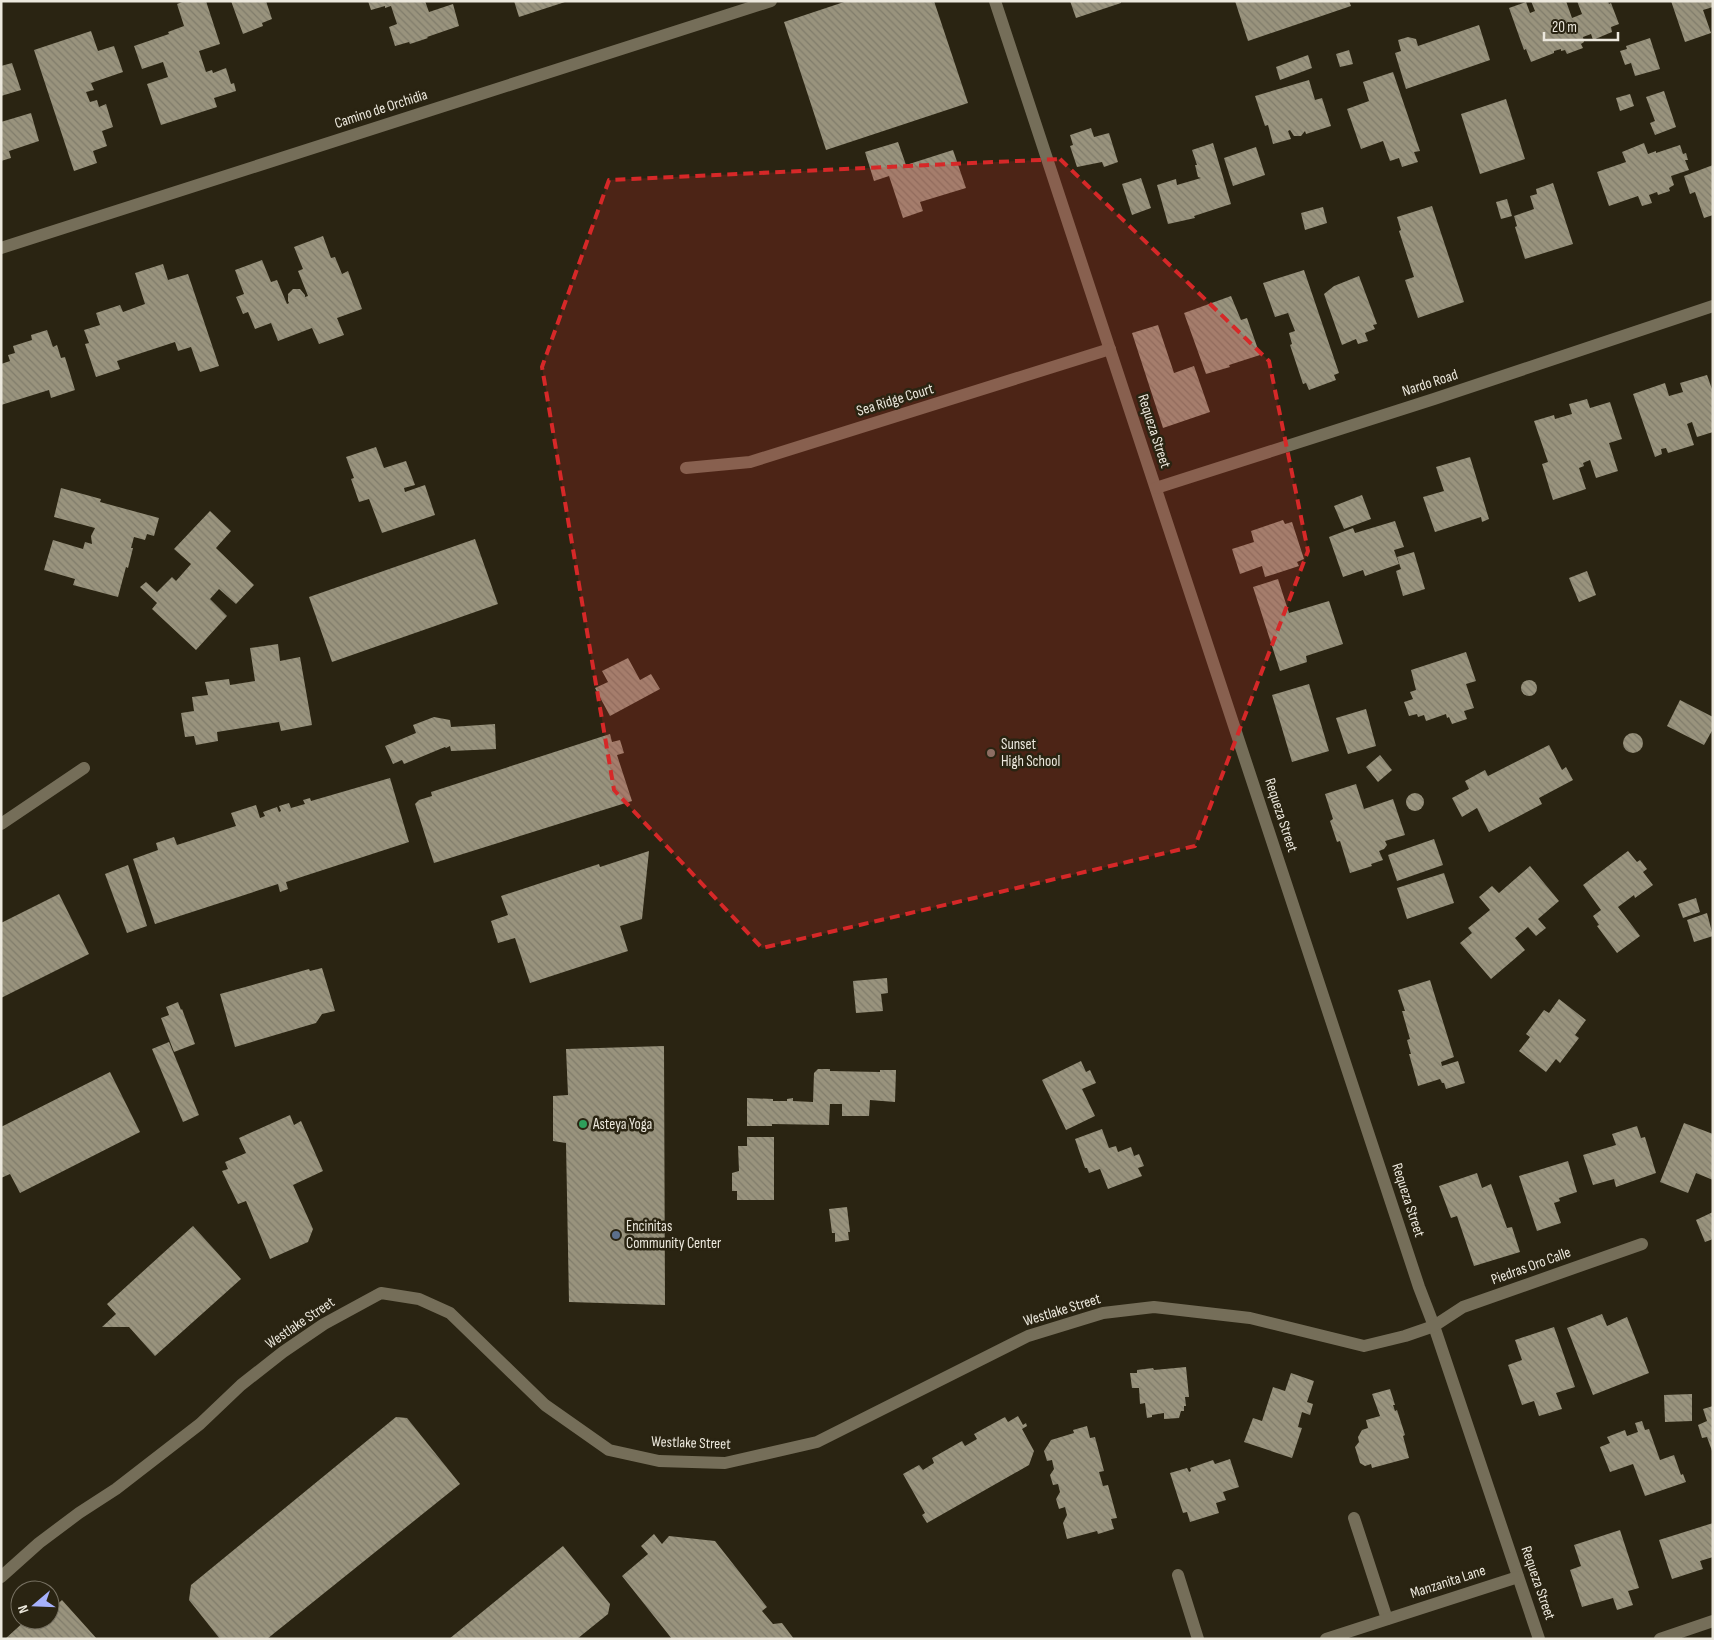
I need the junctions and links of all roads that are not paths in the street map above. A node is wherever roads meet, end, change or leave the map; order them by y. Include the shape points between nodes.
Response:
1 (771, 1) edge
2 (995, 1) edge
3 (1, 248) edge
4 (1713, 306) edge
5 (1110, 349) junction
6 (686, 468) dead end
7 (1156, 488) junction
8 (84, 768) dead end
9 (1, 824) edge
10 (1642, 1244) dead end
11 (1434, 1326) junction
12 (1354, 1518) dead end
13 (1178, 1575) dead end
14 (1518, 1576) junction
15 (1, 1577) edge
16 (1388, 1619) junction
17 (1713, 1621) edge
18 (1198, 1639) edge
19 (1326, 1639) edge
20 (1539, 1639) edge
21 (1660, 1639) edge

1 - 3 street, Camino de Orchidia
2 - 5 street, Requeza Street
4 - 7 street, Nardo Road
5 - 6 street, Sea Ridge Court via 750,462
5 - 7 street, Requeza Street
7 - 11 street, Requeza Street
8 - 9 street
10 - 11 street, Piedras Oro Calle via 1464,1307
11 - 14 street, Requeza Street
11 - 15 street, Westlake Street via 1364,1346 1250,1318 1154,1306 1103,1313 1028,1336 817,1442 725,1463 678,1462 608,1450 545,1405 450,1313 419,1299 381,1293 324,1324 283,1352 241,1385 200,1424 32,1548
12 - 16 street
13 - 18 street
14 - 16 street, Manzanita Lane
14 - 20 street, Requeza Street
16 - 19 street, Manzanita Lane
17 - 21 street

